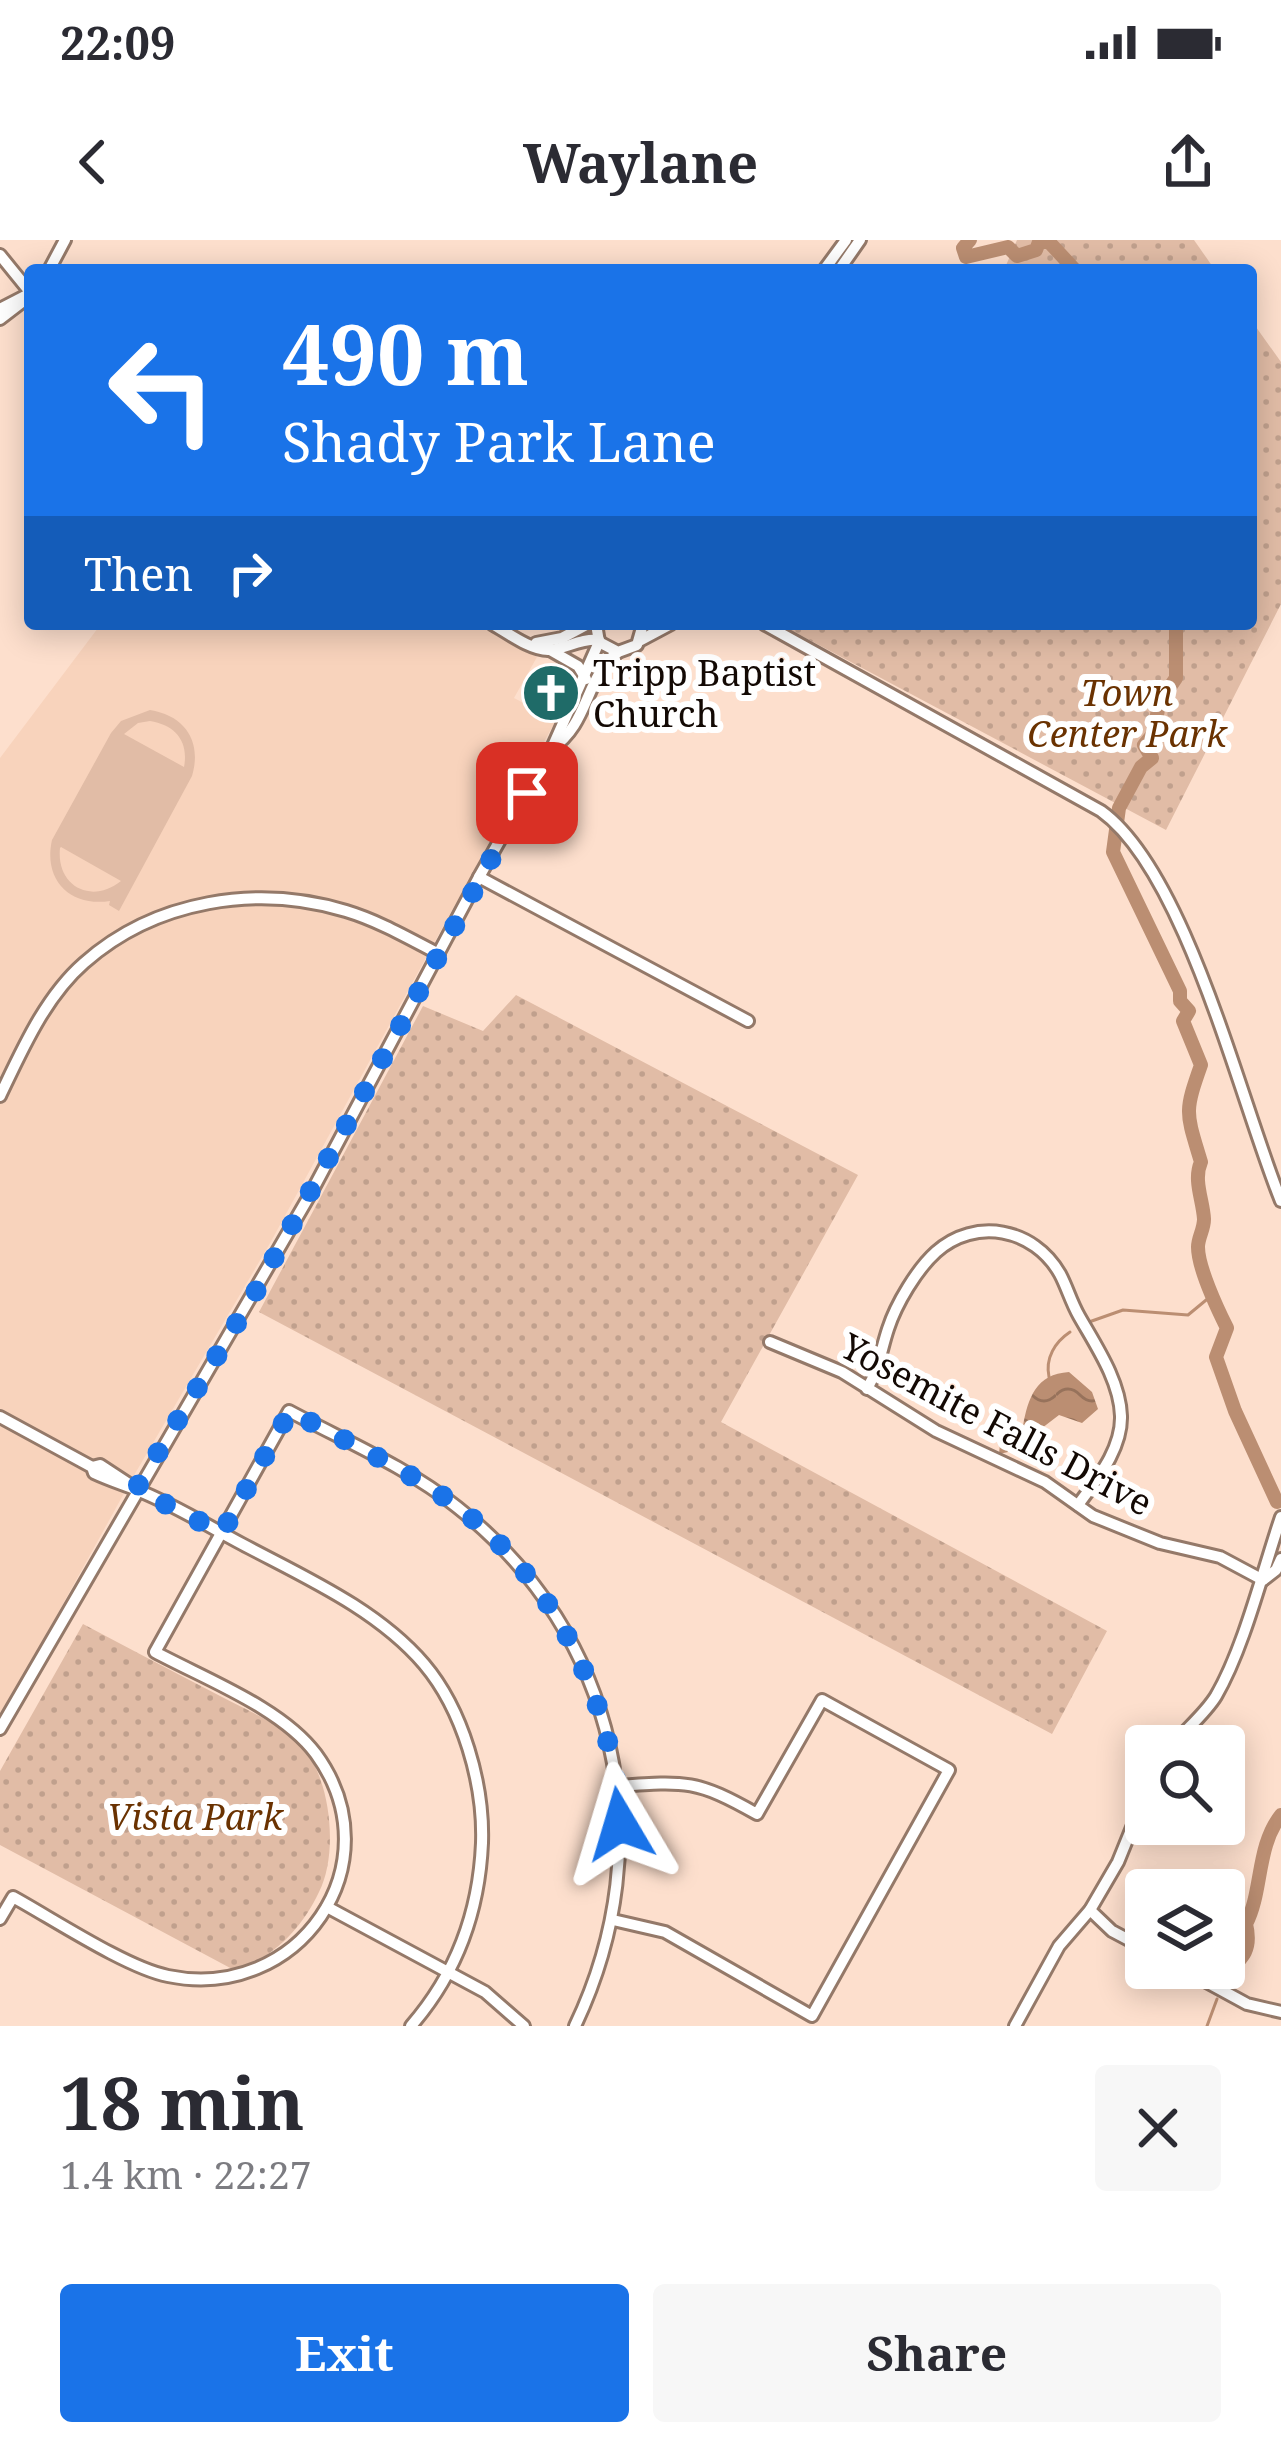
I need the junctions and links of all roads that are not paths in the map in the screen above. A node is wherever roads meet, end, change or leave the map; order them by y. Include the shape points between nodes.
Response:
1 (0, 255) edge
2 (24, 286) edge
3 (24, 299) edge
4 (0, 319) edge
5 (503, 630) edge
6 (578, 630) edge
7 (594, 630) edge
8 (644, 630) edge
9 (659, 630) edge
10 (775, 630) edge
11 (521, 640) junction
12 (640, 640) junction
13 (599, 641) junction
14 (550, 650) junction
15 (618, 652) junction
16 (586, 679) junction
17 (552, 748) junction
18 (479, 877) junction
19 (439, 954) junction
20 (748, 1021) dead end
21 (0, 1096) edge
22 (1281, 1201) edge
23 (770, 1342) dead end
24 (867, 1389) junction
25 (0, 1418) edge
26 (136, 1489) junction
27 (1078, 1505) junction
28 (1281, 1517) edge
29 (222, 1533) junction
30 (1281, 1559) edge
31 (1263, 1580) junction
32 (1191, 1725) edge
33 (0, 1729) edge
34 (618, 1786) junction
35 (1125, 1845) edge
36 (327, 1907) junction
37 (1090, 1910) junction
38 (0, 1919) edge
39 (614, 1921) junction
40 (1125, 1937) edge
41 (449, 1973) junction
42 (1220, 1989) edge
43 (1281, 2012) edge
44 (411, 2026) edge
45 (524, 2026) edge
46 (575, 2026) edge
47 (1015, 2026) edge

1 - 2 street
3 - 4 street
5 - 11 street
6 - 11 street via 549,642
7 - 13 street
8 - 12 street
9 - 12 street
10 - 22 street via 1106,814 1129,835 1177,918
11 - 14 street
12 - 15 street
13 - 14 street
13 - 15 street
13 - 16 street
14 - 16 street
15 - 17 street via 600,671 571,734
16 - 17 street
17 - 18 street
18 - 19 street
18 - 20 street
19 - 21 street via 318,904 254,898 188,907 123,935 81,965 46,1008
19 - 26 street via 267,1273
23 - 24 street, Yosemite Falls Drive
24 - 27 street, Yosemite Falls Drive
24 - 27 street via 895,1314 941,1247 969,1231 1028,1240 1060,1274 1115,1386 1117,1437
25 - 26 street
26 - 29 street
26 - 33 street
27 - 31 street, Yosemite Falls Drive via 1129,1533 1220,1557
28 - 31 street
29 - 34 street via 290,1411 431,1488 475,1522 549,1606 587,1675
29 - 36 street via 155,1652 280,1720 313,1749 339,1800 344,1831
29 - 41 street via 390,1633 424,1664 449,1703 483,1817 471,1923
30 - 31 street
31 - 32 street via 1213,1701
34 - 39 street
34 - 39 street via 682,1782 714,1789 757,1814 822,1700 949,1770 812,2015 665,1932
35 - 37 street
36 - 38 street via 282,1957 206,1980 149,1971 13,1897
36 - 41 street
37 - 40 street
37 - 47 street
39 - 46 street
41 - 44 street
41 - 45 street
42 - 43 street

